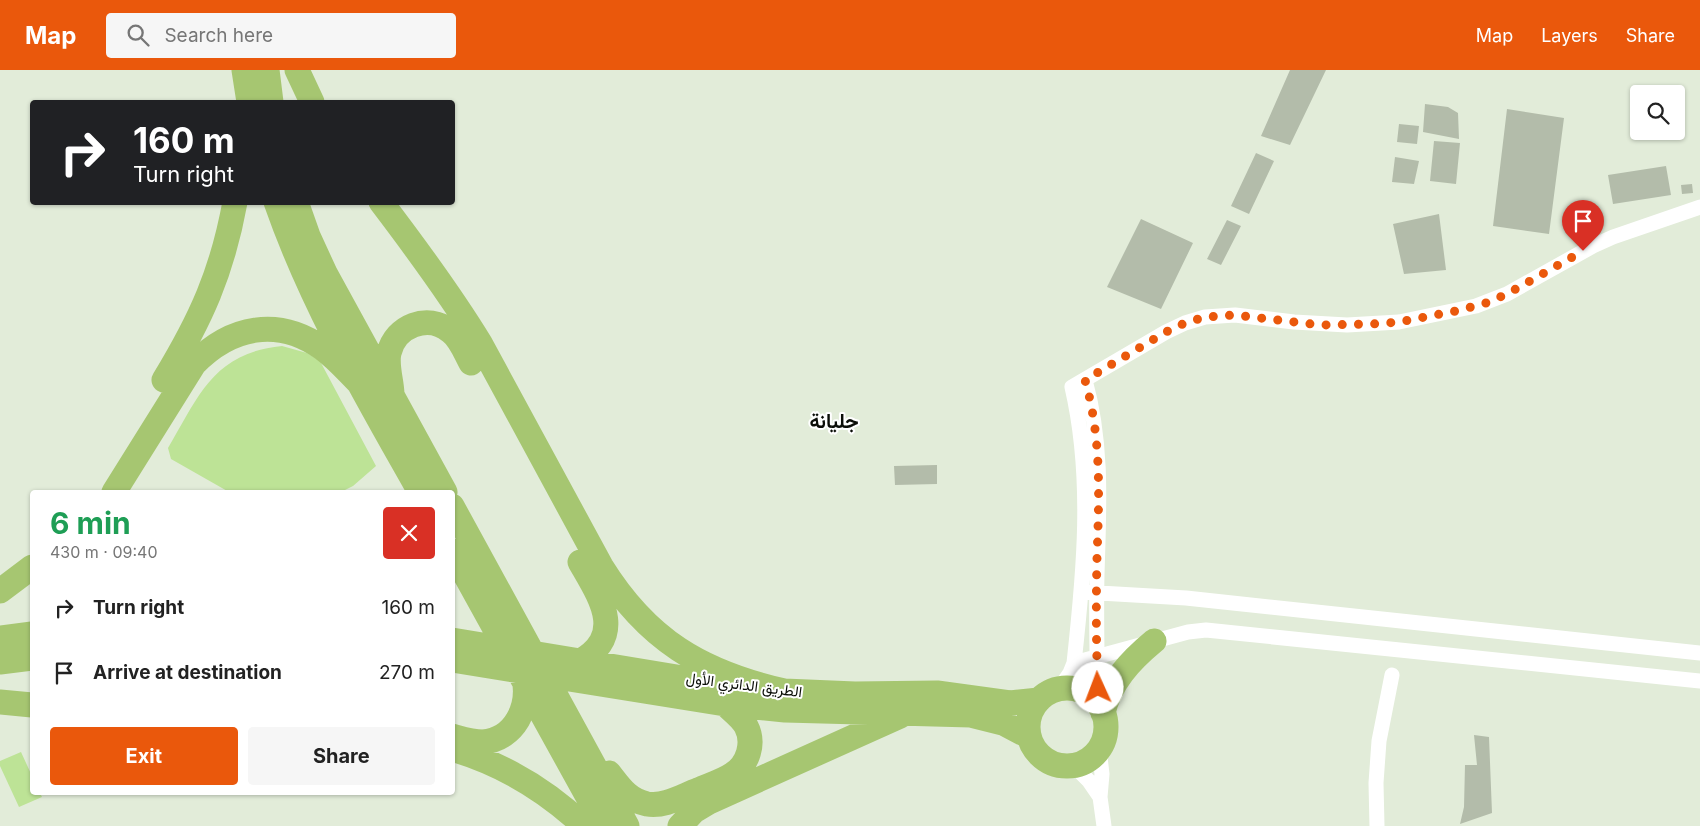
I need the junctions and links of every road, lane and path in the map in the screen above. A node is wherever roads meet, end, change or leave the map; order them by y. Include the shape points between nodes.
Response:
1 (234, 70) edge
2 (244, 70) edge
3 (267, 70) edge
4 (297, 70) edge
5 (236, 100) edge
6 (249, 100) edge
7 (271, 100) edge
8 (311, 100) edge
9 (234, 205) edge
10 (277, 205) edge
11 (297, 205) edge
12 (383, 205) edge
13 (1700, 207) edge
14 (359, 383) junction
15 (392, 395) junction
16 (96, 490) edge
17 (115, 490) edge
18 (419, 490) edge
19 (444, 490) edge
20 (455, 512) edge
21 (455, 555) edge
22 (30, 568) edge
23 (0, 591) edge
24 (1089, 592) junction
25 (30, 634) edge
26 (0, 638) edge
27 (1154, 641) junction
28 (461, 651) edge
29 (1700, 653) edge
30 (30, 658) edge
31 (1096, 658) junction
32 (0, 662) edge
33 (1074, 664) junction
34 (576, 668) junction
35 (1392, 675) dead end
36 (524, 678) junction
37 (1700, 681) edge
38 (784, 691) junction
39 (1049, 694) junction
40 (0, 702) edge
41 (725, 704) junction
42 (30, 705) edge
43 (1101, 708) junction
44 (907, 713) junction
45 (1028, 736) junction
46 (455, 737) edge
47 (584, 748) junction
48 (1099, 749) junction
49 (455, 750) edge
50 (1074, 766) junction
51 (1100, 797) junction
52 (584, 826) edge
53 (604, 826) edge
54 (627, 826) edge
55 (680, 826) edge
56 (1104, 826) edge
57 (1377, 826) edge

1 - 5 main road
2 - 6 main road
3 - 7 main road
4 - 8 main road
9 - 16 main road via 224,253 207,303 183,350
10 - 14 main road via 304,275
11 - 15 main road via 325,274
12 - 38 main road via 460,311 601,566 622,598 650,628 681,651 736,678
13 - 24 street via 1593,246 1507,294 1476,306 1399,322 1373,324 1320,325 1235,315 1205,317 1166,332 1079,384 1093,408 1098,472
14 - 17 main road via 333,357 305,338 271,329 234,335 212,347 190,369
14 - 18 main road
15 - 19 main road
15 - 34 main road via 388,355 399,334 420,322 437,324 451,331 603,604 607,623 605,633 595,650
20 - 47 main road
21 - 36 main road
22 - 23 main road
24 - 29 street via 1186,598
24 - 31 street
24 - 33 street
25 - 26 main road
27 - 31 street
27 - 37 street via 1188,632 1225,631
27 - 43 main road via 1123,671
28 - 34 main road, الطريق الدائري الأول
30 - 32 main road
31 - 33 street
31 - 43 street
33 - 39 street via 1070,673
34 - 38 main road, الطريق الدائري الأول
34 - 41 main road
35 - 57 street via 1379,741
36 - 46 main road via 525,704 519,720 508,732 483,742
36 - 53 main road
38 - 39 main road, الطريق الدائري الأول via 938,693 1010,703
39 - 43 main road via 1074,689 1087,694
39 - 45 main road via 1030,713
40 - 42 main road
41 - 44 main road via 785,710
41 - 47 main road via 749,734 750,750 743,765 731,775 669,802 653,804 631,798
43 - 48 main road via 1106,732
44 - 45 main road via 971,715 1003,723
44 - 55 main road via 709,802 694,811
45 - 50 main road via 1045,760 1059,766
47 - 54 main road
48 - 50 main road via 1088,760
48 - 51 street
49 - 52 main road via 498,766 534,786
50 - 51 street
51 - 56 street

